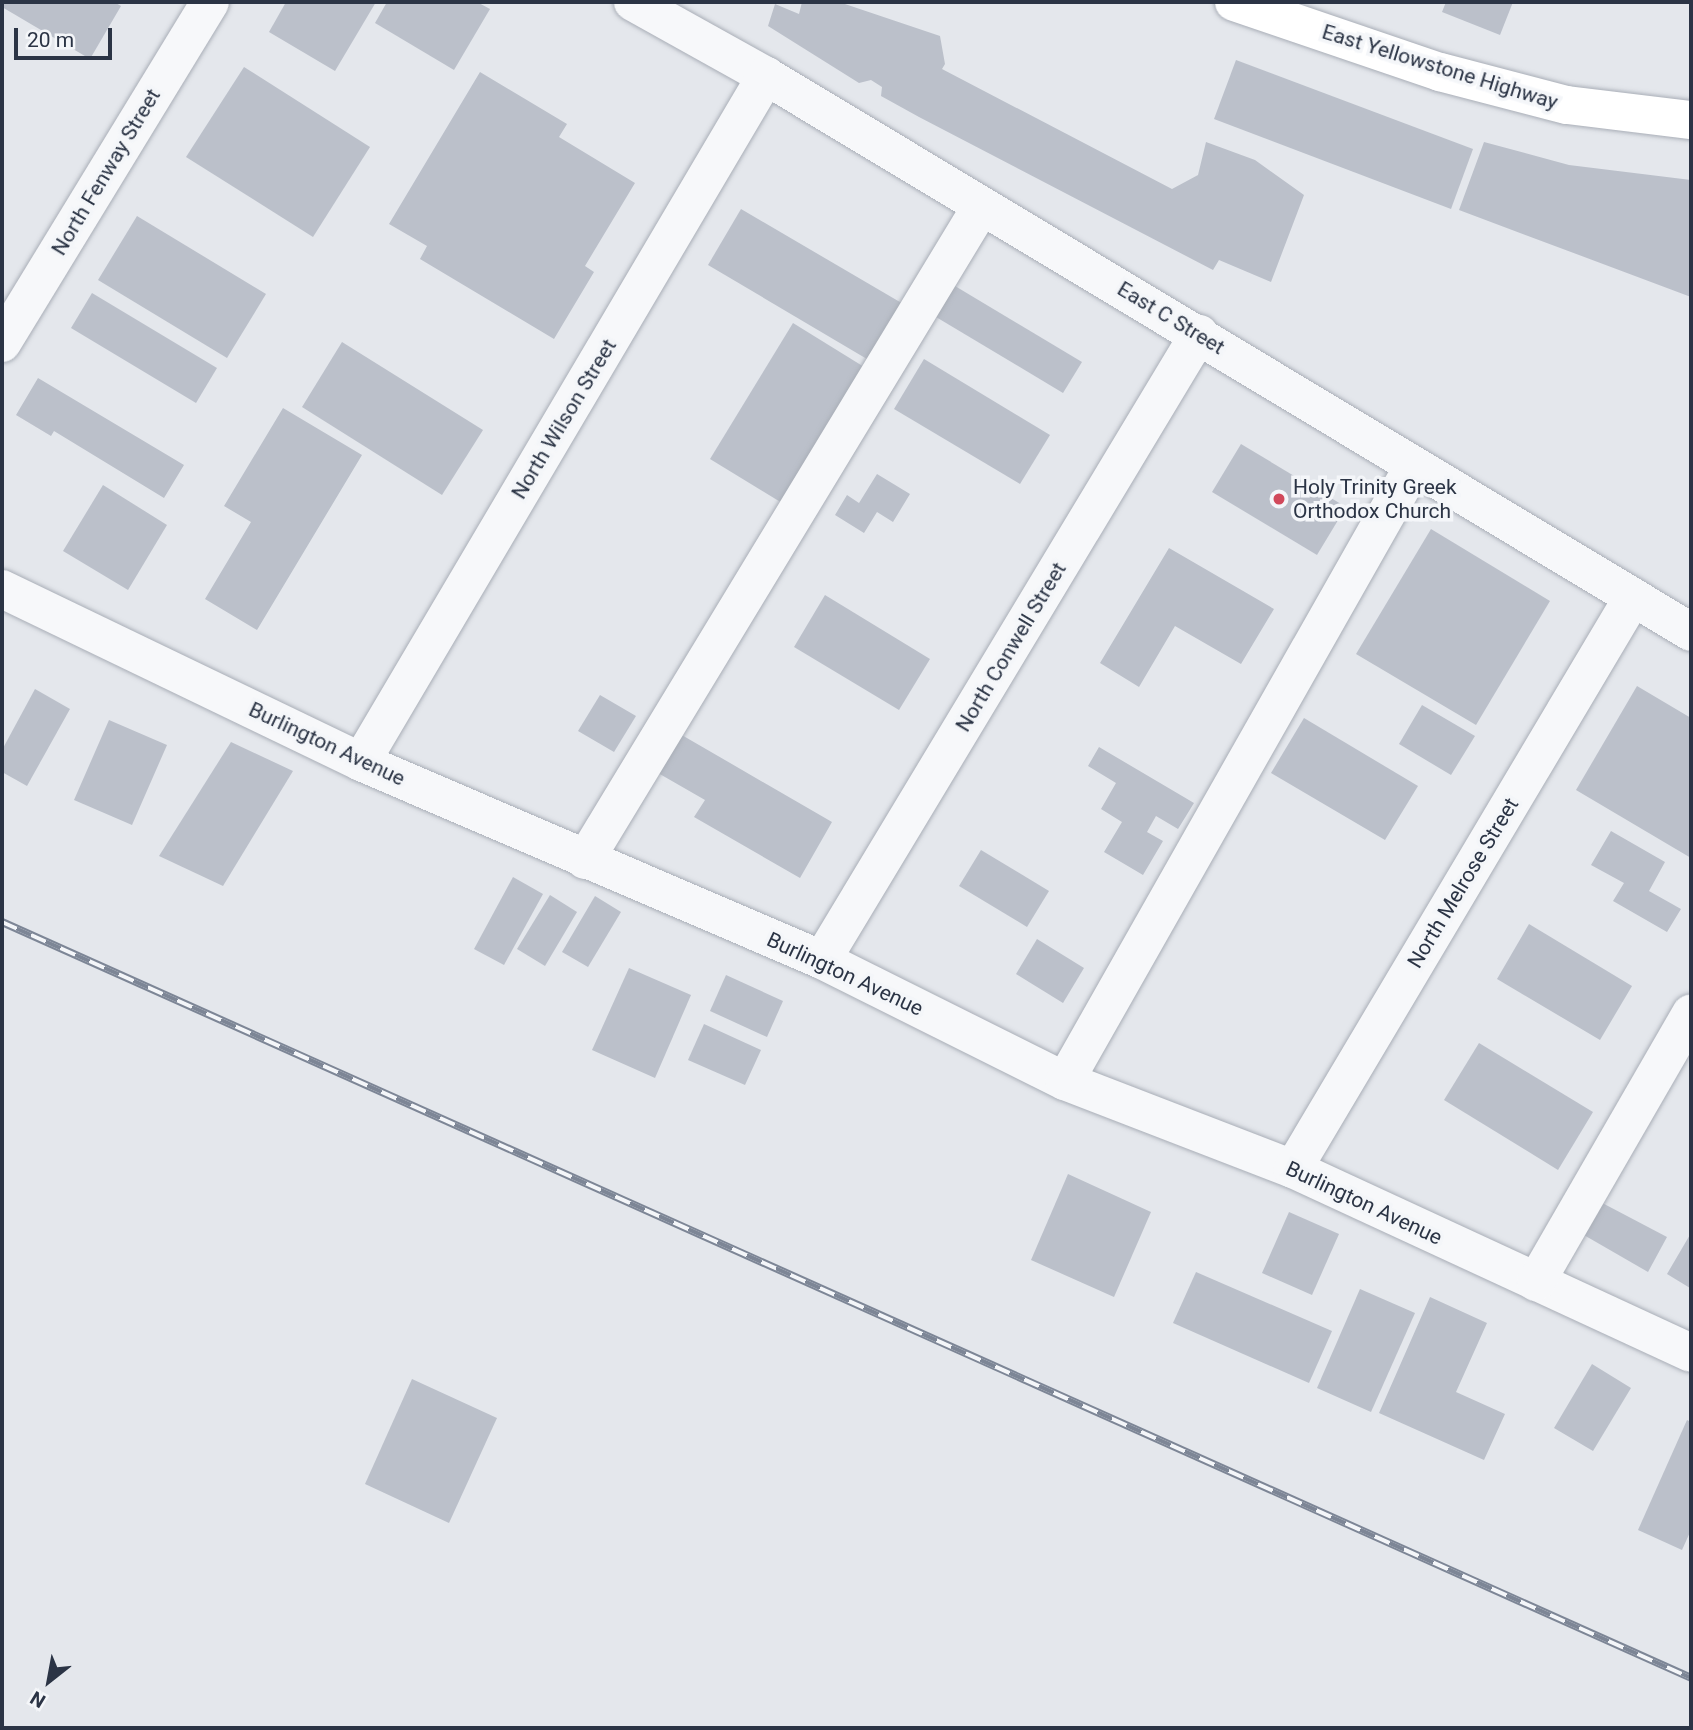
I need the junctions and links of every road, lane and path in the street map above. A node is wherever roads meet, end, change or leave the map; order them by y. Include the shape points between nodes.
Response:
1 (210, 2) edge
2 (1234, 2) edge
3 (640, 4) edge
4 (766, 76) junction
5 (1691, 120) edge
6 (981, 207) junction
7 (1199, 334) junction
8 (2, 343) edge
9 (1413, 467) junction
10 (2, 589) edge
11 (1633, 597) junction
12 (1691, 632) edge
13 (361, 762) junction
14 (585, 860) junction
15 (822, 960) junction
16 (1691, 1014) edge
17 (1065, 1081) junction
18 (1293, 1169) junction
19 (1536, 1282) junction
20 (1691, 1353) edge

1 - 8 street, North Fenway Street
2 - 5 main road, East Yellowstone Highway via 1440,72 1567,106
3 - 4 street, East C Street
4 - 6 street, East C Street
4 - 13 street, North Wilson Street
6 - 7 street, East C Street
6 - 14 street
7 - 9 street, East C Street
7 - 15 street, North Conwell Street
9 - 11 street, East C Street
9 - 17 street
10 - 13 street, Burlington Avenue
11 - 12 street, East C Street
11 - 18 street, North Melrose Street
13 - 14 street, Burlington Avenue
14 - 15 street, Burlington Avenue
15 - 17 street, Burlington Avenue
16 - 19 street
17 - 18 street, Burlington Avenue
18 - 19 street, Burlington Avenue
19 - 20 street, Burlington Avenue

